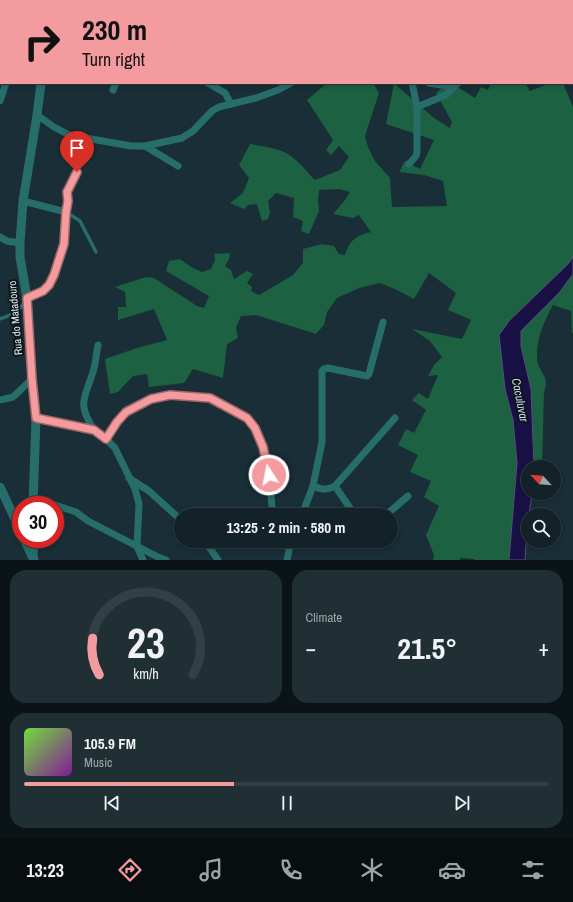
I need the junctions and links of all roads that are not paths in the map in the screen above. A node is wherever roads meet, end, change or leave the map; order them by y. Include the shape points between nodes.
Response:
1 (6, 84) edge
2 (41, 84) edge
3 (210, 84) edge
4 (288, 84) edge
5 (412, 84) edge
6 (443, 84) edge
7 (456, 85) edge
8 (278, 87) edge
9 (0, 101) edge
10 (231, 104) junction
11 (418, 107) junction
12 (37, 116) junction
13 (145, 146) junction
14 (409, 164) dead end
15 (178, 166) dead end
16 (77, 172) dead end
17 (24, 201) junction
18 (66, 212) junction
19 (0, 237) edge
20 (20, 243) junction
21 (96, 252) dead end
22 (27, 298) junction
23 (0, 319) edge
24 (383, 322) dead end
25 (98, 345) dead end
26 (32, 379) junction
27 (0, 400) edge
28 (36, 418) junction
29 (395, 418) dead end
30 (94, 430) junction
31 (106, 439) junction
32 (129, 478) junction
33 (312, 486) junction
34 (335, 486) junction
35 (1, 492) edge
36 (33, 496) edge
37 (408, 496) dead end
38 (64, 508) edge
39 (272, 508) edge
40 (304, 508) edge
41 (350, 508) edge
42 (394, 508) edge
43 (12, 514) edge
44 (174, 514) edge
45 (137, 546) junction
46 (28, 548) edge
47 (34, 548) edge
48 (210, 548) edge
49 (289, 548) edge
50 (33, 559) edge
51 (143, 560) edge
52 (166, 560) edge
53 (218, 560) edge
54 (287, 560) edge

1 - 9 street
2 - 12 street, Rua do Matadouro
3 - 10 street via 225,93
4 - 8 street
5 - 11 street
6 - 7 street
7 - 11 street via 446,95
8 - 10 street via 250,100
10 - 13 street via 212,111 193,131 182,138
11 - 14 street via 417,152
12 - 13 street via 69,135 131,146
12 - 17 street, Rua do Matadouro
13 - 15 street
16 - 18 street via 67,192
17 - 18 street
17 - 20 street, Rua do Matadouro
18 - 21 lane via 80,221
18 - 22 street via 64,244 54,275 43,291
19 - 20 street
20 - 22 street, Rua do Matadouro
22 - 23 lane via 21,308
22 - 26 street, Rua do Matadouro
24 - 33 street via 367,376 328,368 322,371 322,442
25 - 30 street via 84,404 85,416
26 - 27 street via 13,397
26 - 28 street, Rua do Matadouro
28 - 30 street
28 - 36 street, Rua do Matadouro
29 - 34 street
30 - 31 street
31 - 32 street via 115,448
31 - 39 street via 126,412 151,399 170,395 210,398 247,418 255,428 268,463
32 - 44 street via 149,491
32 - 45 street via 135,489 138,504
33 - 34 street via 325,490
33 - 40 street
34 - 41 street
35 - 43 street
37 - 42 street
38 - 45 street
45 - 51 street
45 - 52 street
46 - 50 street
47 - 50 street
48 - 53 street
49 - 54 street

